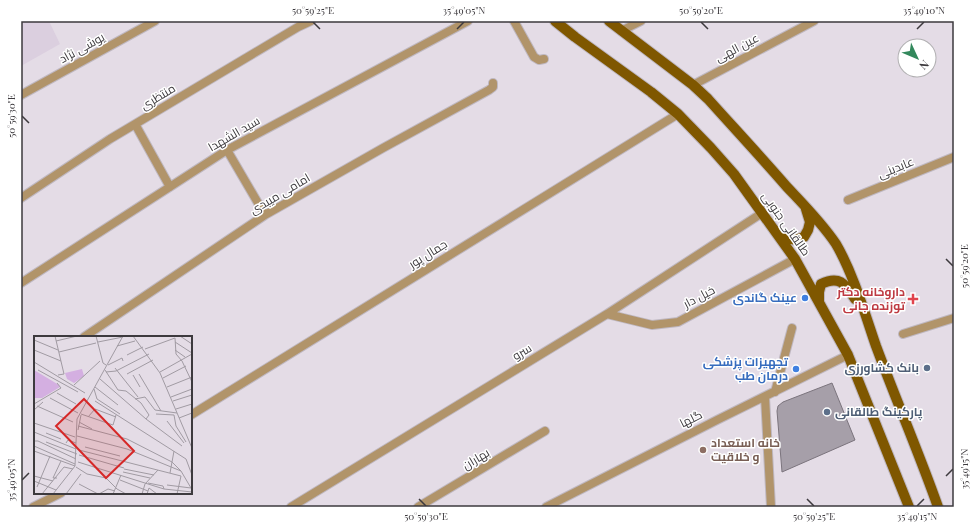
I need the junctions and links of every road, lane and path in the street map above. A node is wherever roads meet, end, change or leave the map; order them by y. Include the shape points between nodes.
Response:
1 (155, 21) edge
2 (311, 21) edge
3 (468, 21) edge
4 (514, 21) edge
5 (555, 21) edge
6 (609, 21) edge
7 (641, 21) edge
8 (814, 21) edge
9 (621, 31) junction
10 (541, 59) dead end
11 (493, 83) dead end
12 (693, 85) junction
13 (21, 95) edge
14 (678, 114) junction
15 (135, 124) junction
16 (227, 150) junction
17 (954, 157) edge
18 (170, 187) junction
19 (21, 198) edge
20 (848, 200) dead end
21 (805, 204) junction
22 (762, 213) junction
23 (265, 215) junction
24 (779, 236) junction
25 (795, 259) junction
26 (21, 283) edge
27 (819, 301) junction
28 (607, 314) junction
29 (954, 318) edge
30 (870, 325) junction
31 (792, 328) dead end
32 (903, 334) dead end
33 (85, 336) edge
34 (848, 355) junction
35 (775, 392) junction
36 (765, 397) junction
37 (192, 414) edge
38 (545, 431) dead end
39 (59, 494) edge
40 (33, 507) edge
41 (291, 507) edge
42 (418, 507) edge
43 (546, 507) edge
44 (770, 507) edge
45 (909, 507) edge
46 (938, 507) edge

1 - 13 street, یوشی نژاد
2 - 15 street, منتظری
3 - 16 street, سید الشهدا
4 - 10 street via 534,57
5 - 14 main road, طالقانی جنوبی
6 - 9 main road, طالقانی جنوبی
7 - 9 street
8 - 12 street, عین الهی
9 - 12 main road, طالقانی جنوبی
11 - 23 street, امامی میبدی via 489,90
12 - 21 main road, طالقانی جنوبی
14 - 22 main road, طالقانی جنوبی via 734,174
14 - 37 street, جمال پور
15 - 18 street
15 - 19 street, منتظری
16 - 18 street, سید الشهدا
16 - 23 street
17 - 20 street, عابدینی
18 - 26 street, سید الشهدا
21 - 24 main road via 810,222 804,237 795,240
21 - 30 main road, طالقانی جنوبی via 836,245
22 - 24 main road, طالقانی جنوبی
22 - 28 street, سرو
23 - 33 street, امامی میبدی
24 - 25 main road, طالقانی جنوبی
25 - 27 main road, طالقانی جنوبی
25 - 28 street, خیل دار via 678,322 652,325
27 - 30 main road via 821,284 829,280 838,280 848,289
27 - 34 main road, طالقانی جنوبی
28 - 41 street, سرو
29 - 32 street
30 - 46 main road, طالقانی جنوبی
31 - 35 street
34 - 35 street, گلها
34 - 45 main road, طالقانی جنوبی
35 - 36 street, گلها
36 - 43 street, گلها
36 - 44 street
38 - 42 street, بهاران
39 - 40 street

